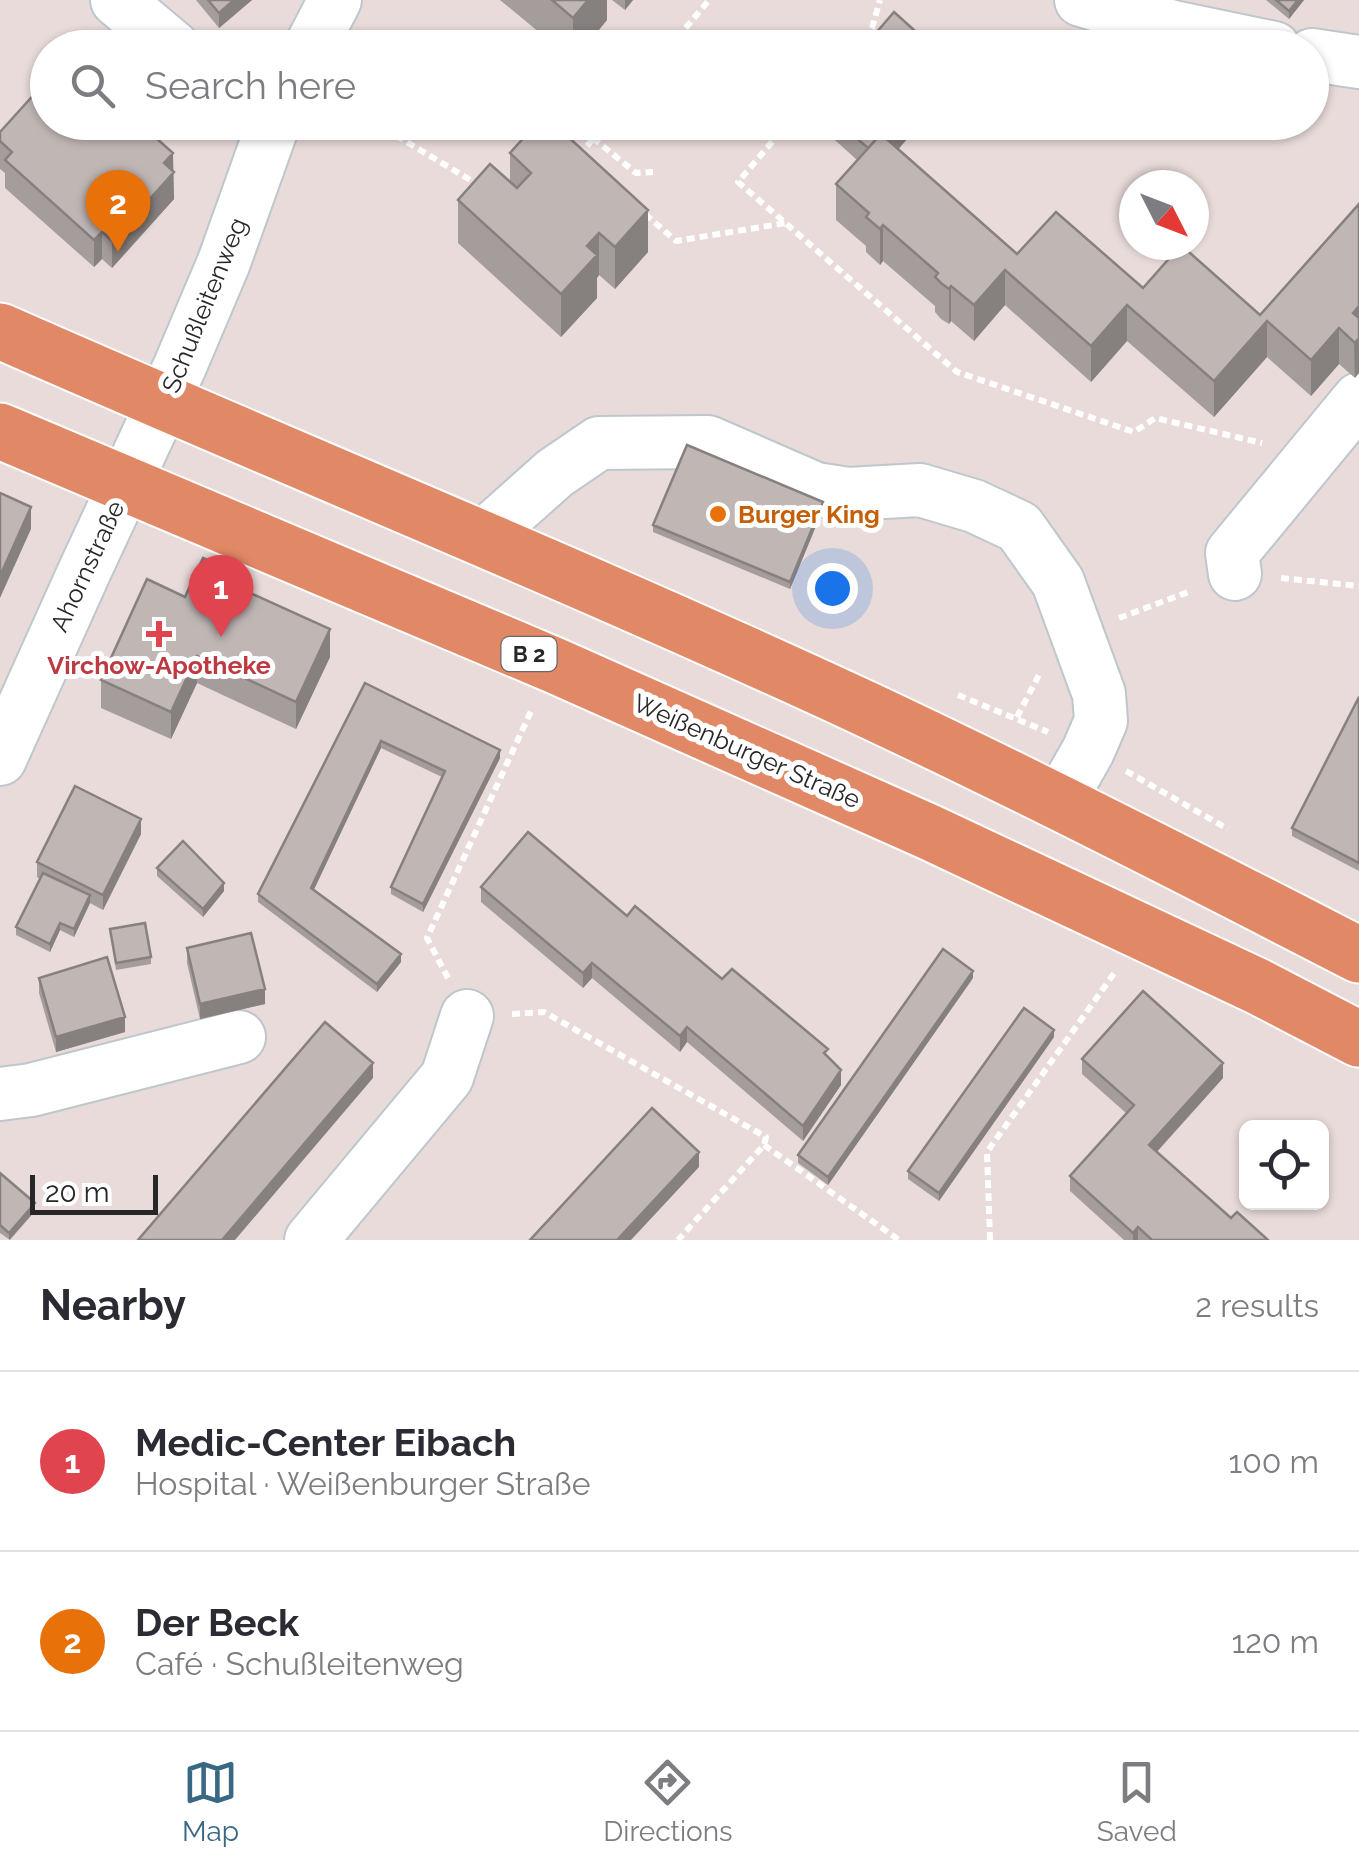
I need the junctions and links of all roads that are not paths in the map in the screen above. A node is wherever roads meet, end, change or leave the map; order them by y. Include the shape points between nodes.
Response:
1 (117, 0) edge
2 (335, 0) edge
3 (1082, 0) edge
4 (153, 30) edge
5 (319, 30) edge
6 (1187, 30) edge
7 (1329, 58) edge
8 (1359, 62) edge
9 (268, 140) edge
10 (0, 331) edge
11 (1359, 399) edge
12 (164, 402) junction
13 (0, 431) edge
14 (126, 483) junction
15 (482, 538) junction
16 (1236, 574) road end
17 (0, 758) edge
18 (1059, 802) junction
19 (929, 832) junction
20 (1359, 955) edge
21 (467, 1016) road end
22 (238, 1037) dead end
23 (1359, 1039) edge
24 (0, 1094) edge
25 (311, 1240) edge

1 - 4 street
2 - 5 street
3 - 6 street
7 - 8 street
9 - 12 street, Schußleitenweg
10 - 12 main road
11 - 16 street via 1232,553
12 - 14 street, Schußleitenweg
12 - 15 main road
13 - 14 main road, B 2
14 - 17 street, Ahornstraße
14 - 19 main road, Weißenburger Straße / B 2
15 - 18 main road
15 - 18 street via 599,443 708,442 816,489 920,490 974,506 1019,527 1058,582 1099,694 1100,721
18 - 19 main road via 1014,826
18 - 20 main road
19 - 23 main road, Weißenburger Straße / B 2
21 - 25 street via 447,1076
22 - 24 street

